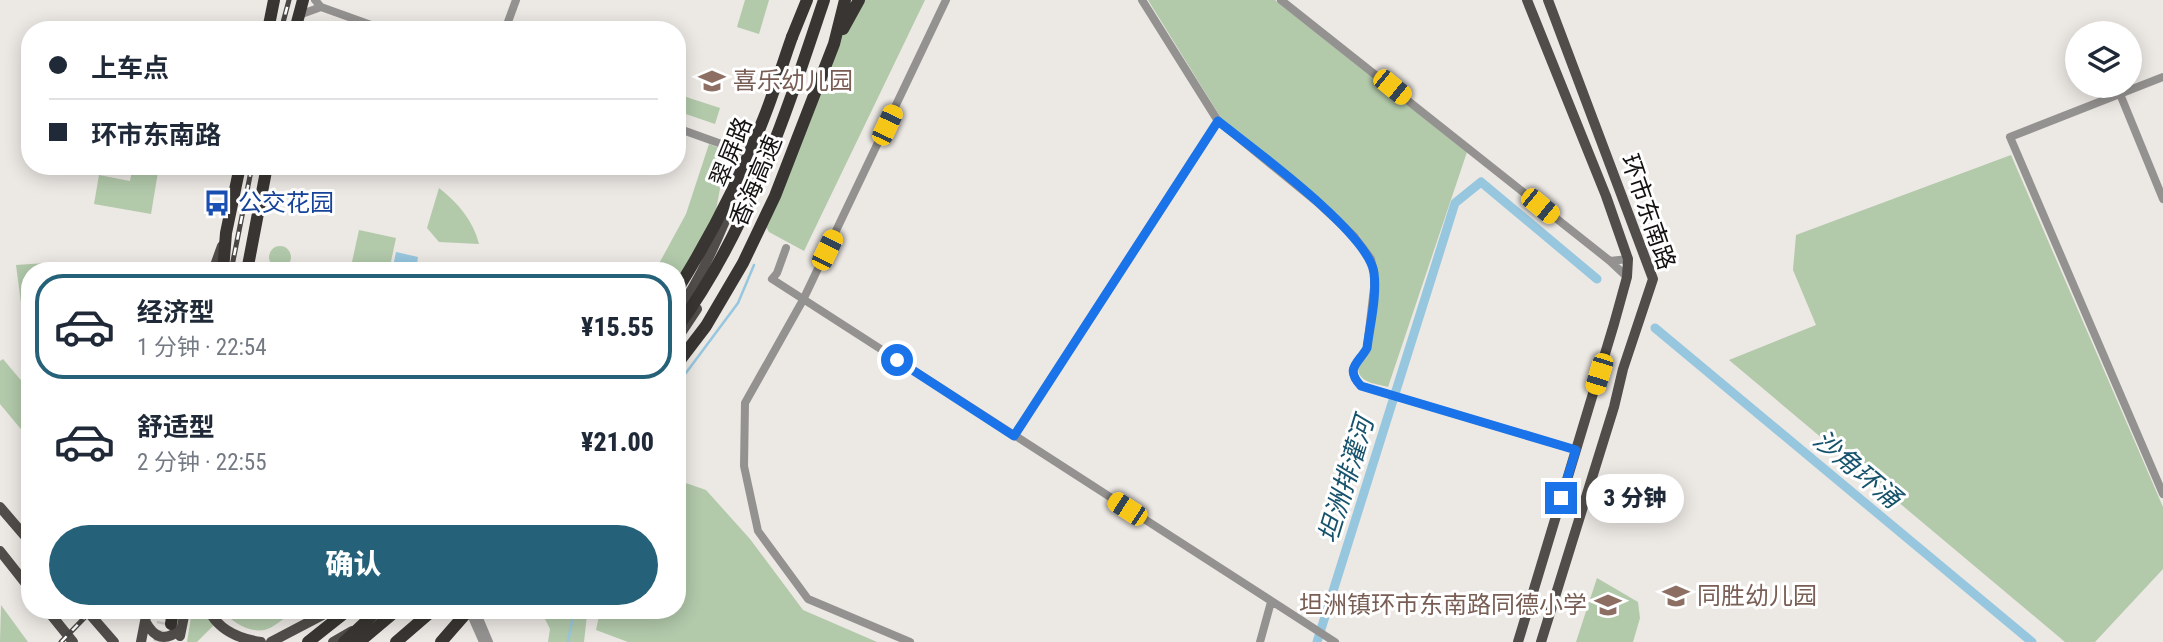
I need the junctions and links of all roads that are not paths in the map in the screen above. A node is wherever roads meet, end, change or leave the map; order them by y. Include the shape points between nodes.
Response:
1 (274, 0) edge
2 (303, 0) edge
3 (516, 0) edge
4 (800, 0) edge
5 (808, 0) edge
6 (827, 0) edge
7 (845, 0) edge
8 (859, 0) edge
9 (946, 0) edge
10 (1142, 0) edge
11 (1281, 0) edge
12 (1527, 0) edge
13 (1548, 0) edge
14 (318, 4) edge
15 (299, 15) junction
16 (270, 21) edge
17 (297, 21) edge
18 (362, 21) edge
19 (508, 21) edge
20 (792, 37) junction
21 (834, 44) junction
22 (2163, 77) edge
23 (2142, 85) edge
24 (2110, 98) edge
25 (2122, 98) edge
26 (1218, 121) junction
27 (686, 131) edge
28 (752, 155) junction
29 (238, 175) edge
30 (265, 175) edge
31 (2163, 199) edge
32 (226, 233) junction
33 (786, 248) dead end
34 (1628, 260) junction
35 (1610, 261) junction
36 (216, 262) edge
37 (224, 262) edge
38 (249, 262) edge
39 (686, 276) edge
40 (1627, 277) junction
41 (686, 300) edge
42 (803, 300) junction
43 (686, 314) edge
44 (686, 325) edge
45 (686, 352) edge
46 (1014, 436) junction
47 (1576, 450) junction
48 (2163, 494) edge
49 (0, 507) edge
50 (17, 527) junction
51 (21, 529) edge
52 (21, 532) edge
53 (0, 551) edge
54 (21, 578) edge
55 (1271, 602) junction
56 (55, 619) edge
57 (94, 619) edge
58 (145, 619) edge
59 (147, 619) edge
60 (171, 619) edge
61 (215, 619) edge
62 (315, 619) edge
63 (335, 619) edge
64 (338, 619) edge
65 (368, 619) edge
66 (371, 619) edge
67 (386, 619) edge
68 (423, 619) edge
69 (463, 619) edge
70 (473, 619) edge
71 (474, 619) edge
72 (59, 624) junction
73 (65, 642) edge
74 (73, 642) edge
75 (114, 642) edge
76 (141, 642) edge
77 (178, 642) edge
78 (261, 642) edge
79 (271, 642) edge
80 (296, 642) edge
81 (308, 642) edge
82 (333, 642) edge
83 (344, 642) edge
84 (359, 642) edge
85 (396, 642) edge
86 (441, 642) edge
87 (482, 642) edge
88 (489, 642) edge
89 (910, 642) edge
90 (1260, 642) edge
91 (1335, 642) edge
92 (1518, 642) edge
93 (1541, 642) edge

1 - 16 highway
2 - 15 highway
3 - 19 street
4 - 20 highway
5 - 20 highway
5 - 28 main road, 翠屏路
6 - 43 highway, 香海高速 via 753,196
6 - 44 main road, 翠屏路 via 757,197
7 - 21 highway, 香海高速
8 - 21 highway
9 - 42 street
10 - 26 street
11 - 35 street
12 - 34 main road, 环市东南路
13 - 93 main road, 环市东南路 via 1653,279
14 - 15 street
14 - 18 street
15 - 17 highway
20 - 39 highway, bridge via 764,120 706,244
21 - 45 highway, 香海高速 via 775,196 743,263
22 - 23 street
24 - 48 street via 2010,137
25 - 31 street
26 - 46 street
26 - 47 street via 1318,203 1355,237 1371,259 1374,288 1367,348 1354,363 1353,372 1361,386
27 - 28 street
28 - 41 main road, 翠屏路 via 718,240
29 - 32 highway
30 - 38 highway
32 - 36 main road
32 - 37 highway
33 - 42 street via 772,279
34 - 35 street
34 - 40 main road, 环市东南路
35 - 40 street
40 - 47 main road, 环市东南路
42 - 46 street
42 - 89 street via 745,403 744,466 758,531 807,599
46 - 55 street
47 - 92 main road, 环市东南路
49 - 50 main road
50 - 51 main road
50 - 52 main road
53 - 54 main road
55 - 90 street
55 - 91 street
56 - 72 main road
57 - 75 main road
58 - 76 main road
59 - 60 main road via 154,636 161,640 172,639
60 - 77 main road
61 - 78 main road via 236,636
62 - 79 main road
63 - 80 main road
64 - 81 highway, bridge
65 - 83 highway, bridge
66 - 82 main road
67 - 84 highway
68 - 85 highway
69 - 86 highway, bridge
70 - 87 street
71 - 88 street
72 - 73 main road
72 - 74 main road

